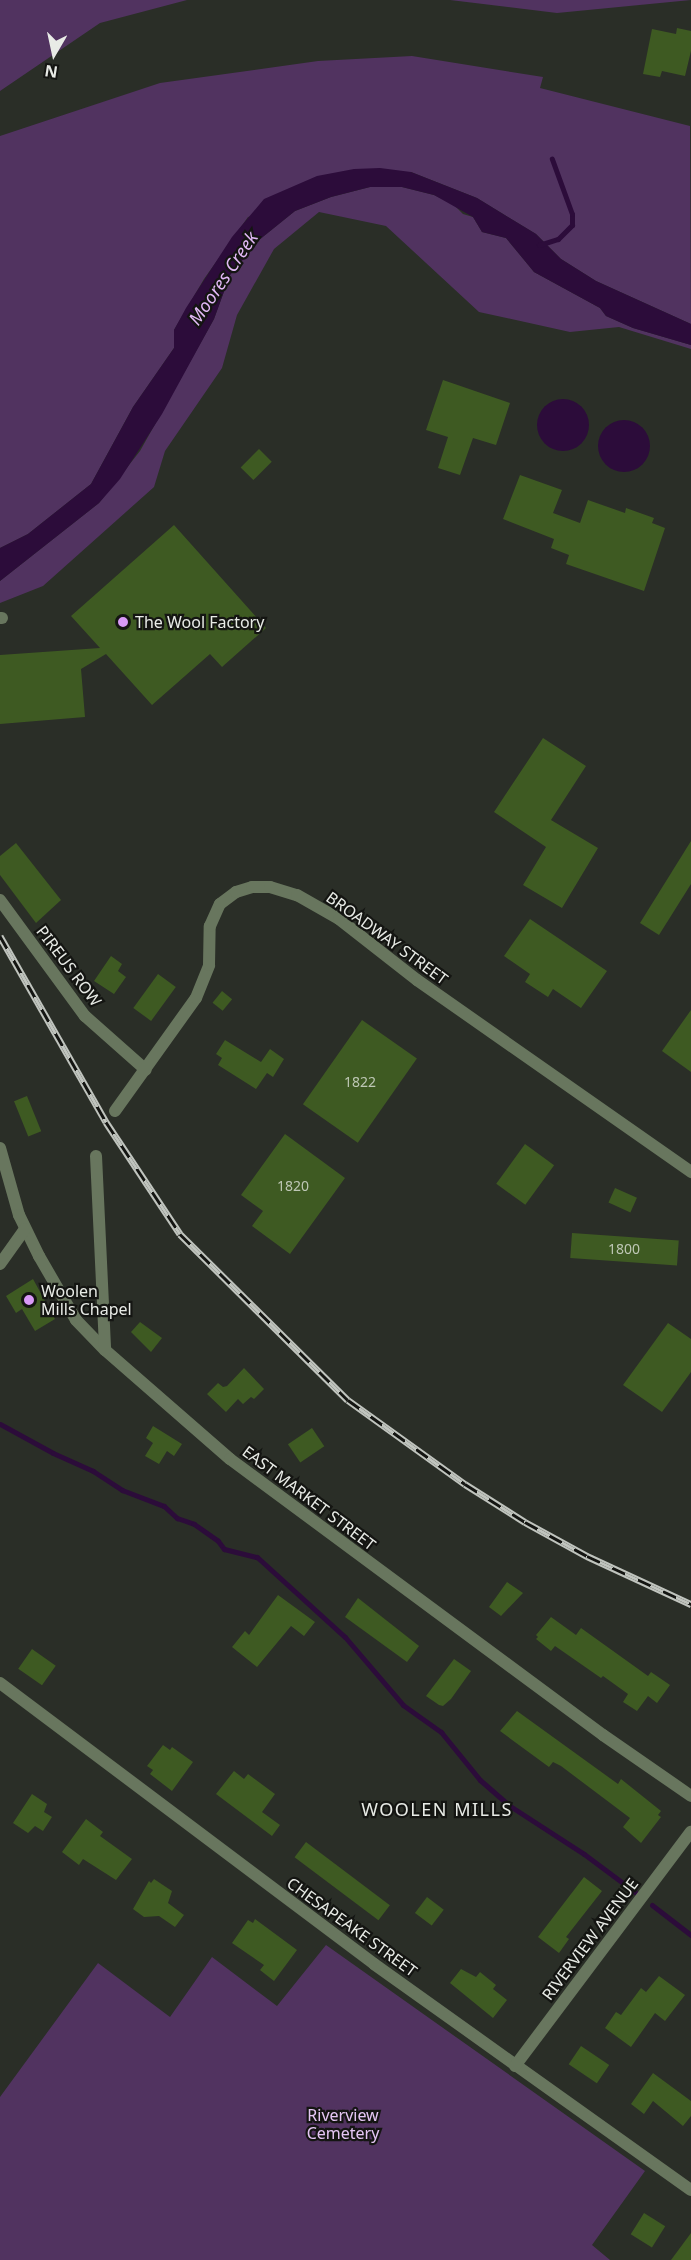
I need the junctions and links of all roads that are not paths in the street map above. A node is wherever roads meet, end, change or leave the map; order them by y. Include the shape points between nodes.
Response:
1 (0, 900) edge
2 (146, 1070) junction
3 (115, 1111) dead end
4 (0, 1148) edge
5 (96, 1156) dead end
6 (691, 1172) edge
7 (25, 1228) junction
8 (0, 1264) edge
9 (105, 1350) junction
10 (0, 1683) edge
11 (691, 1796) edge
12 (691, 1832) edge
13 (515, 2066) junction
14 (691, 2190) edge

1 - 2 street, PIREUS ROW via 85,1016
2 - 3 street, BROADWAY STREET
2 - 6 street, BROADWAY STREET via 203,984 209,965 210,926 220,904 252,887 282,889 339,919 417,980
4 - 7 street, EAST MARKET STREET
5 - 9 street
7 - 8 street
7 - 9 street, EAST MARKET STREET via 70,1311
9 - 11 street, EAST MARKET STREET via 230,1459
10 - 13 street, CHESAPEAKE STREET
12 - 13 street, RIVERVIEW AVENUE
13 - 14 street, CHESAPEAKE STREET

